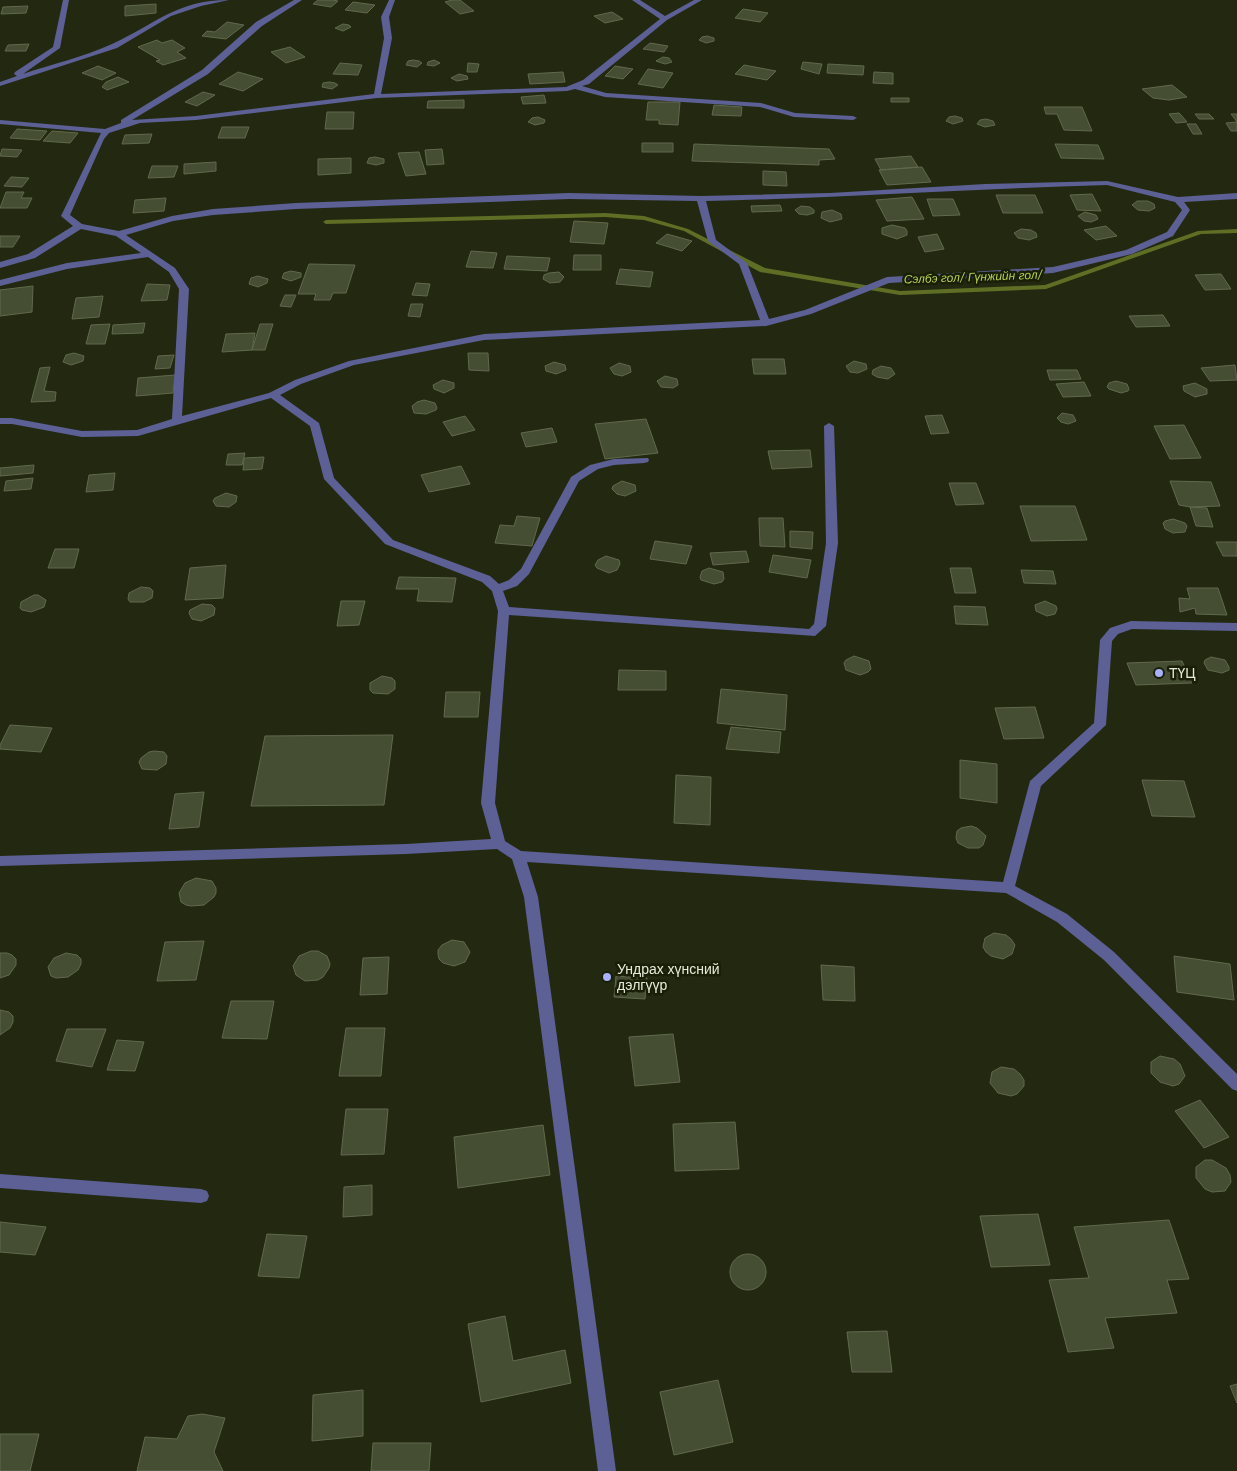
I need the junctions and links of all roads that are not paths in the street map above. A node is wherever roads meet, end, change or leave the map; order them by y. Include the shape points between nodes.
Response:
1 (66, 0) edge
2 (226, 0) edge
3 (299, 0) edge
4 (392, 0) edge
5 (635, 0) edge
6 (699, 0) edge
7 (665, 19) junction
8 (4, 83) edge
9 (578, 86) junction
10 (377, 96) junction
11 (853, 118) dead end
12 (0, 122) edge
13 (118, 126) junction
14 (106, 131) junction
15 (1237, 196) edge
16 (701, 199) junction
17 (1178, 200) junction
18 (79, 226) junction
19 (119, 234) junction
20 (146, 255) junction
21 (0, 265) edge
22 (0, 283) edge
23 (766, 323) junction
24 (272, 395) junction
25 (0, 421) edge
26 (177, 421) junction
27 (829, 426) dead end
28 (644, 460) dead end
29 (497, 590) junction
30 (504, 611) junction
31 (1237, 627) edge
32 (499, 844) junction
33 (518, 856) junction
34 (0, 861) edge
35 (1008, 888) junction
36 (1237, 1084) edge
37 (0, 1181) edge
38 (201, 1196) dead end
39 (607, 1471) edge

1 - 8 street via 56,48
2 - 8 street via 175,12 114,46
3 - 13 street via 259,24 205,72
4 - 10 street via 386,17 388,38
5 - 7 street
6 - 7 street
7 - 9 street
9 - 10 street
9 - 11 street via 605,95 761,104 794,114
10 - 13 street
12 - 14 street
13 - 14 street
14 - 18 street via 65,216
15 - 17 street
16 - 17 street via 1107,183
16 - 19 street via 570,196 296,206 213,212
16 - 23 street via 712,241 744,263
17 - 23 street via 1186,210 1170,234 1129,252 1053,270 887,280 808,312
18 - 19 street
18 - 21 street via 44,250 14,264
19 - 20 street
20 - 22 street via 67,266
20 - 26 street via 172,270 184,289
23 - 24 street via 484,337 352,364 298,382
24 - 26 street
24 - 29 street via 315,425 329,479 389,542 486,579
25 - 26 street via 82,434 138,433
27 - 30 street via 832,543 820,626 811,633
28 - 29 street via 594,467 575,479 526,571 513,583
29 - 30 street
30 - 32 street via 488,803
31 - 35 street via 1131,625 1114,631 1106,640 1100,725 1035,784
32 - 33 street
32 - 34 street
33 - 35 street
33 - 39 street via 531,897
35 - 36 street via 1062,918 1109,956
37 - 38 street

